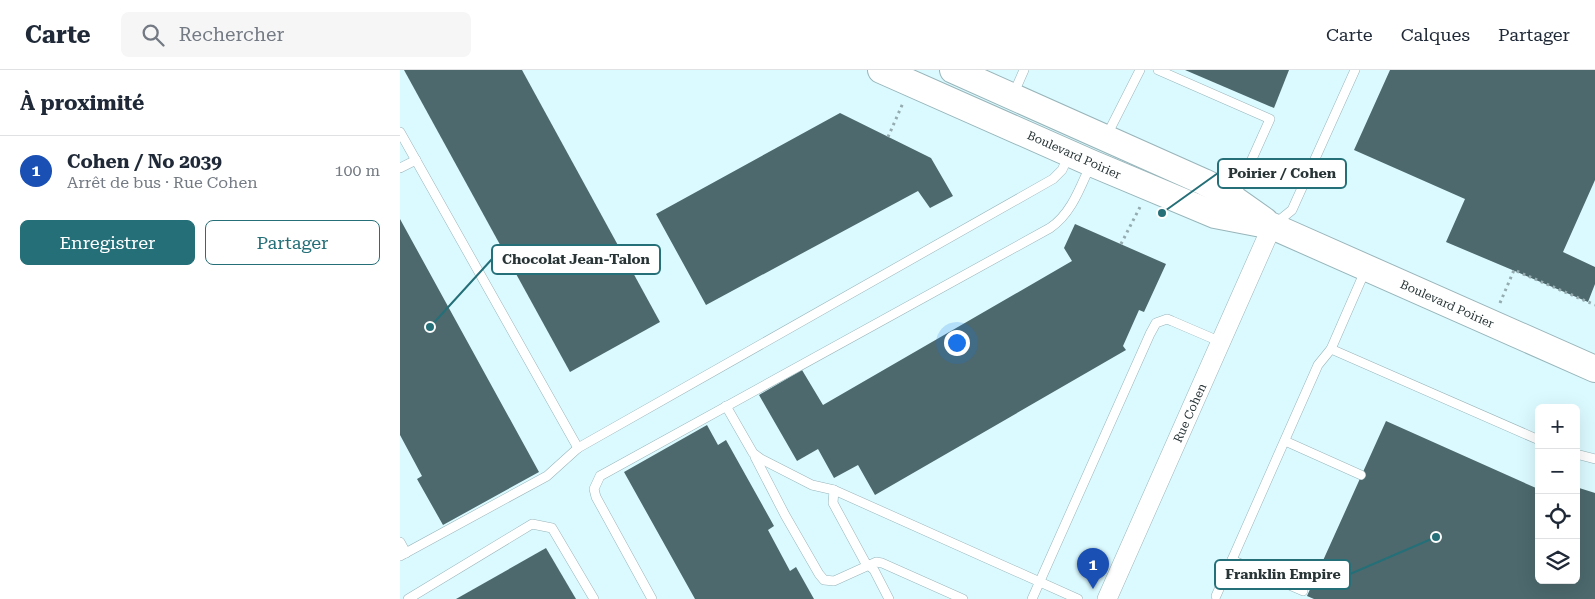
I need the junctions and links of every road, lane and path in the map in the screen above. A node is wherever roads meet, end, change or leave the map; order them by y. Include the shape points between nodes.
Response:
1 (881, 70) edge
2 (953, 70) edge
3 (1024, 70) edge
4 (1140, 70) edge
5 (1158, 70) edge
6 (1355, 70) edge
7 (1013, 96) junction
8 (904, 102) dead end
9 (400, 132) edge
10 (888, 137) dead end
11 (1106, 138) junction
12 (1081, 158) junction
13 (416, 160) junction
14 (400, 168) edge
15 (1140, 206) dead end
16 (1230, 208) junction
17 (1272, 226) junction
18 (1122, 244) dead end
19 (1366, 268) junction
20 (1500, 303) dead end
21 (1595, 305) edge
22 (1221, 342) junction
23 (1331, 348) junction
24 (1595, 369) edge
25 (726, 406) junction
26 (1535, 438) edge
27 (1285, 441) junction
28 (578, 448) junction
29 (753, 453) junction
30 (1580, 455) edge
31 (1595, 459) edge
32 (1362, 476) dead end
33 (834, 490) junction
34 (400, 542) edge
35 (403, 554) edge
36 (1232, 560) junction
37 (868, 564) junction
38 (1040, 582) junction
39 (1303, 591) dead end
40 (1216, 596) dead end
41 (408, 599) edge
42 (594, 599) edge
43 (652, 599) edge
44 (889, 599) edge
45 (963, 599) edge
46 (1032, 599) edge
47 (1078, 599) edge
48 (1107, 599) edge

1 - 12 street, Boulevard Poirier
2 - 7 street, Boulevard Poirier
3 - 7 lane
4 - 11 lane
5 - 16 lane via 1270,119
6 - 17 lane via 1292,210
7 - 11 street, Boulevard Poirier
8 - 10 path
9 - 13 lane
11 - 16 street, Boulevard Poirier via 1210,185
12 - 16 street, Boulevard Poirier via 1215,215
12 - 25 lane via 1071,204 1058,223
12 - 28 lane via 1053,179
13 - 14 lane
13 - 28 lane
15 - 18 path
16 - 17 street, Boulevard Poirier
17 - 19 street, Boulevard Poirier
17 - 22 street, Rue Cohen
19 - 23 lane
19 - 24 street, Boulevard Poirier
20 - 21 path via 1514,270
22 - 38 lane via 1167,319 1156,323
22 - 48 street, Rue Cohen
23 - 26 lane
23 - 27 lane via 1318,365
25 - 29 lane
25 - 43 lane via 597,480 596,497
27 - 32 lane
27 - 36 lane
28 - 35 lane via 546,476
29 - 33 lane via 812,485
29 - 37 lane via 824,580 834,581
30 - 31 lane
33 - 37 lane via 833,503
33 - 38 lane
34 - 35 lane
36 - 39 lane
36 - 40 lane
37 - 44 lane
37 - 45 lane via 882,563
38 - 46 lane
38 - 47 lane
41 - 42 lane via 532,524 552,528

